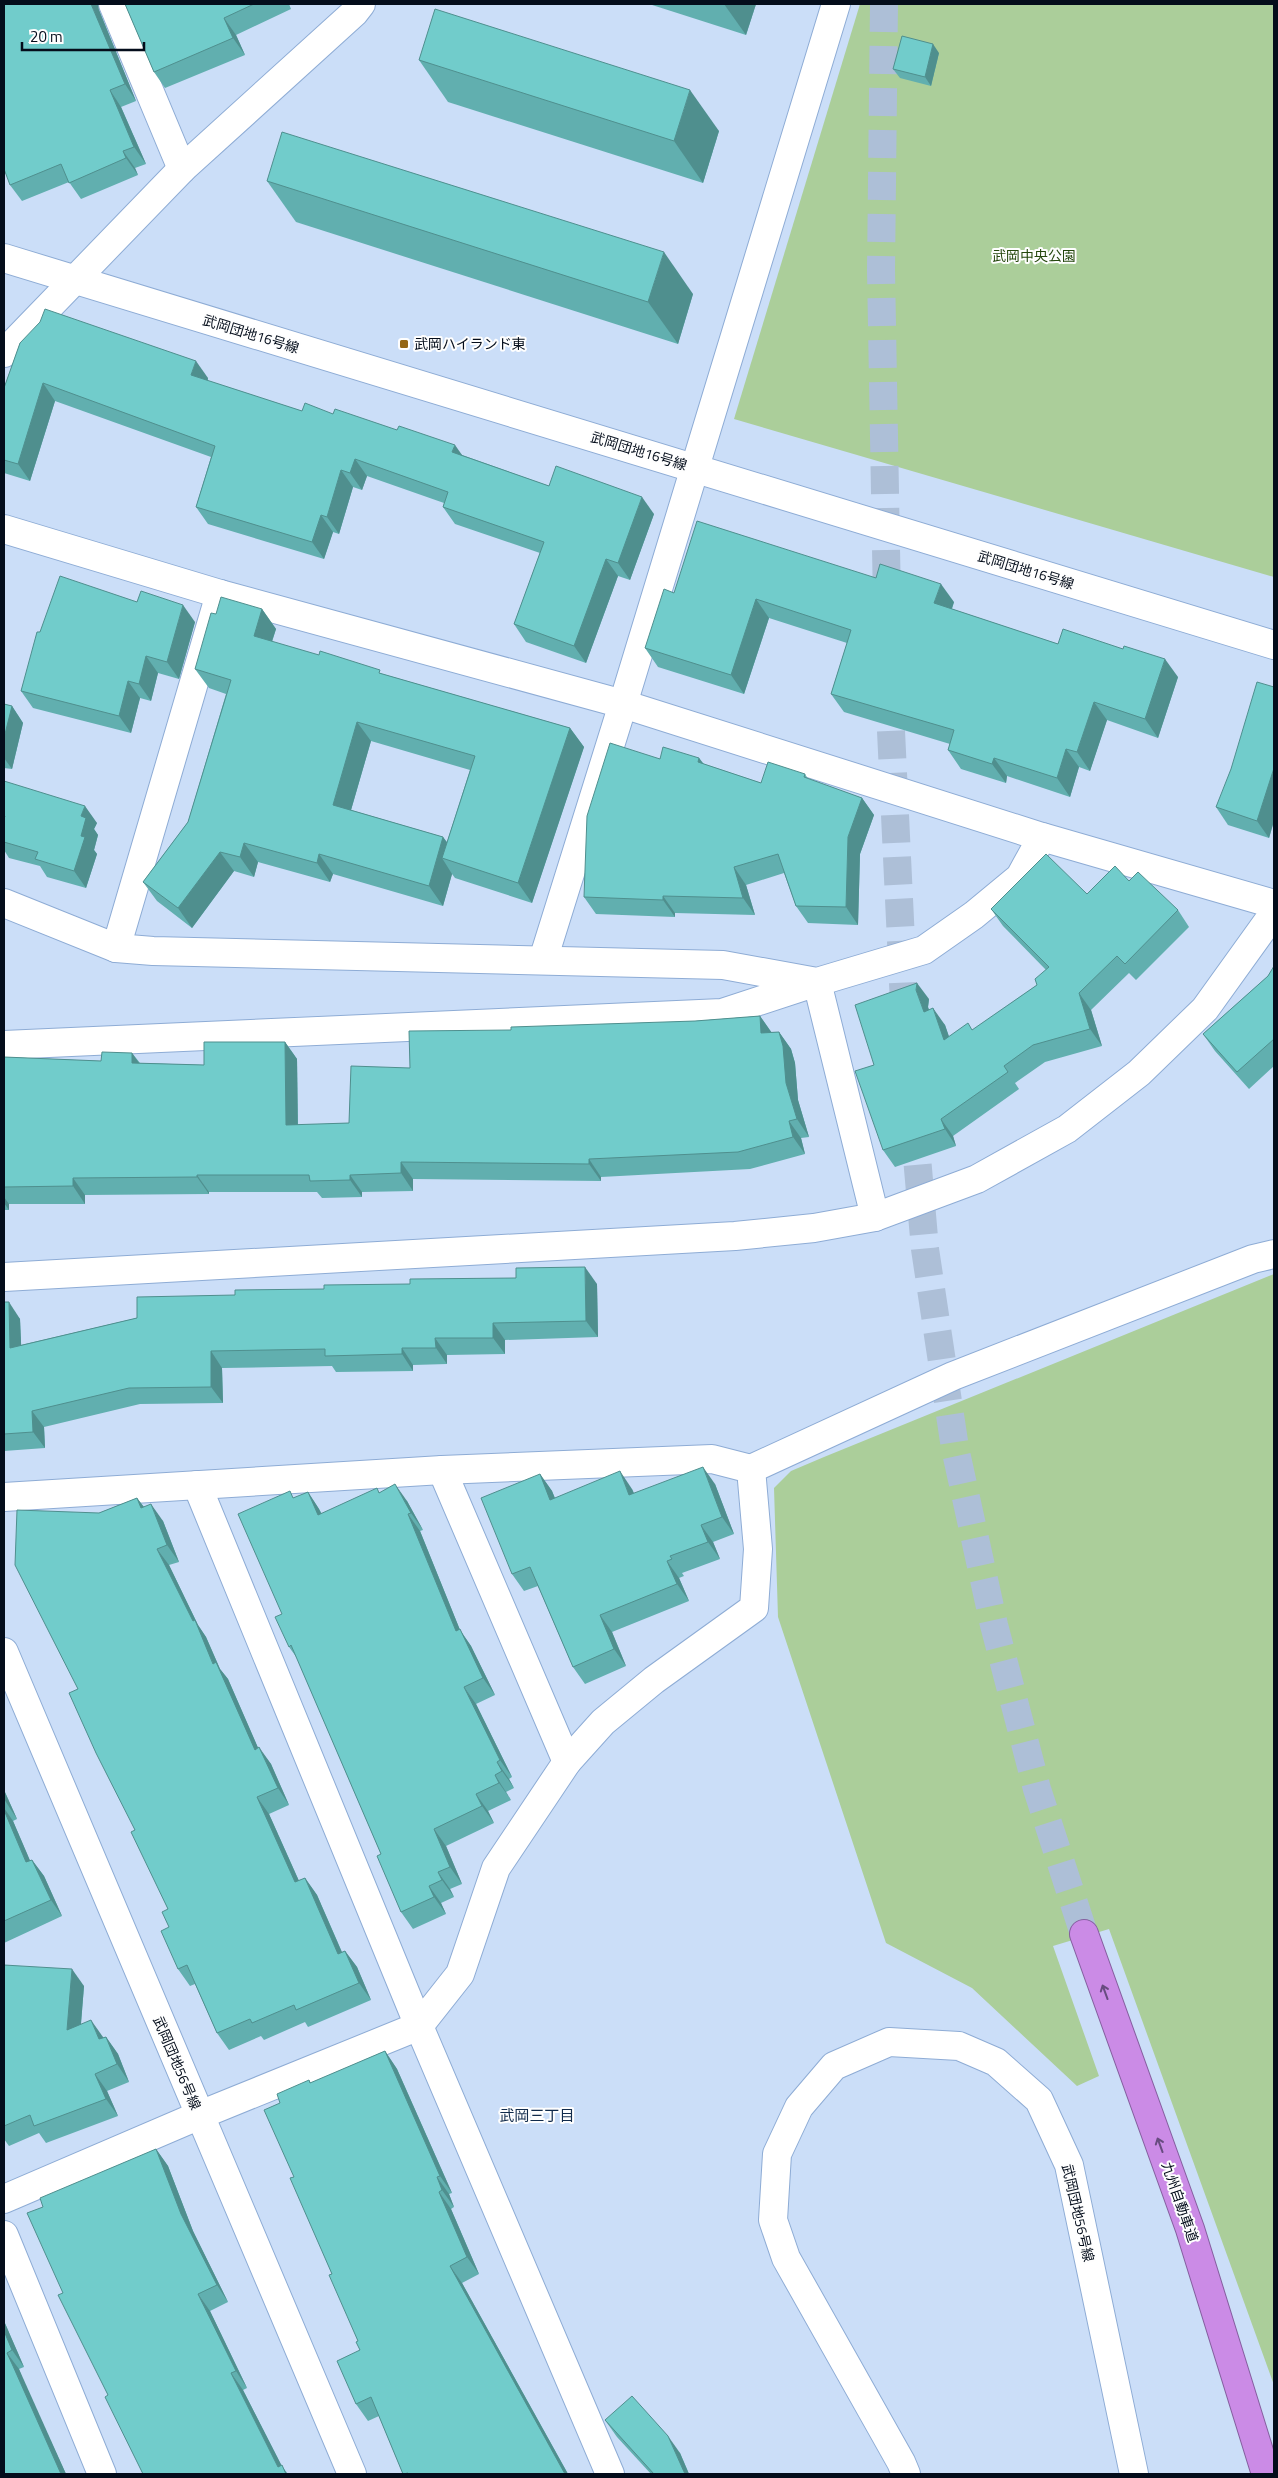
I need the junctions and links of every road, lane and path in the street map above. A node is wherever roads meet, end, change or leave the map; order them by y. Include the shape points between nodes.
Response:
1 (112, 4) edge
2 (836, 4) edge
3 (355, 7) edge
4 (182, 169) junction
5 (4, 258) edge
6 (74, 280) junction
7 (4, 353) edge
8 (694, 468) junction
9 (4, 529) edge
10 (220, 594) junction
11 (1274, 645) edge
12 (623, 704) junction
13 (1042, 837) junction
14 (4, 903) edge
15 (1274, 904) edge
16 (1274, 913) edge
17 (116, 948) junction
18 (543, 960) junction
19 (817, 982) junction
20 (4, 1045) edge
21 (875, 1217) junction
22 (1274, 1254) edge
23 (4, 1277) edge
24 (751, 1469) junction
25 (442, 1470) junction
26 (197, 1485) junction
27 (4, 1497) edge
28 (4, 1652) edge
29 (567, 1762) junction
30 (1084, 1934) tunnel mouth
31 (419, 2026) junction
32 (200, 2115) junction
33 (4, 2199) edge
34 (1190, 2229) junction
35 (4, 2234) edge
36 (102, 2474) edge
37 (352, 2474) edge
38 (610, 2474) edge
39 (906, 2474) edge
40 (1134, 2474) edge
41 (1250, 2474) edge
42 (1266, 2474) edge

1 - 4 street
2 - 8 street
3 - 4 street
4 - 6 street
5 - 6 street, 武岡団地16号線
6 - 7 street
6 - 8 street, 武岡団地16号線
8 - 11 street, 武岡団地16号線
8 - 12 street
9 - 10 street
10 - 12 street
10 - 17 street
12 - 13 street
12 - 18 street
13 - 15 street
13 - 19 street via 1020,877 924,950
14 - 17 street
16 - 21 street via 1205,1009 1139,1073 1067,1129 977,1179
17 - 18 street via 153,952
18 - 19 street via 723,965
19 - 20 street via 722,1013
19 - 21 street
21 - 23 street via 814,1228 735,1236
22 - 24 street via 1253,1259 953,1376
24 - 25 street via 712,1459
24 - 29 street via 758,1549 754,1608 654,1680 603,1722
25 - 26 street
25 - 29 street
26 - 27 street
26 - 31 street
28 - 32 street, 武岡団地56号線
29 - 31 street via 496,1868 460,1974
34 -> 30 highway, 九州自動車道
31 - 32 street
31 - 38 street
32 - 33 street
32 - 37 street, 武岡団地56号線
34 - 41 highway
34 - 42 highway, 九州自動車道
35 - 36 street
39 - 40 street, 武岡団地56号線 via 786,2258 772,2220 777,2154 798,2107 834,2066 888,2042 959,2046 996,2062 1039,2100 1069,2165

